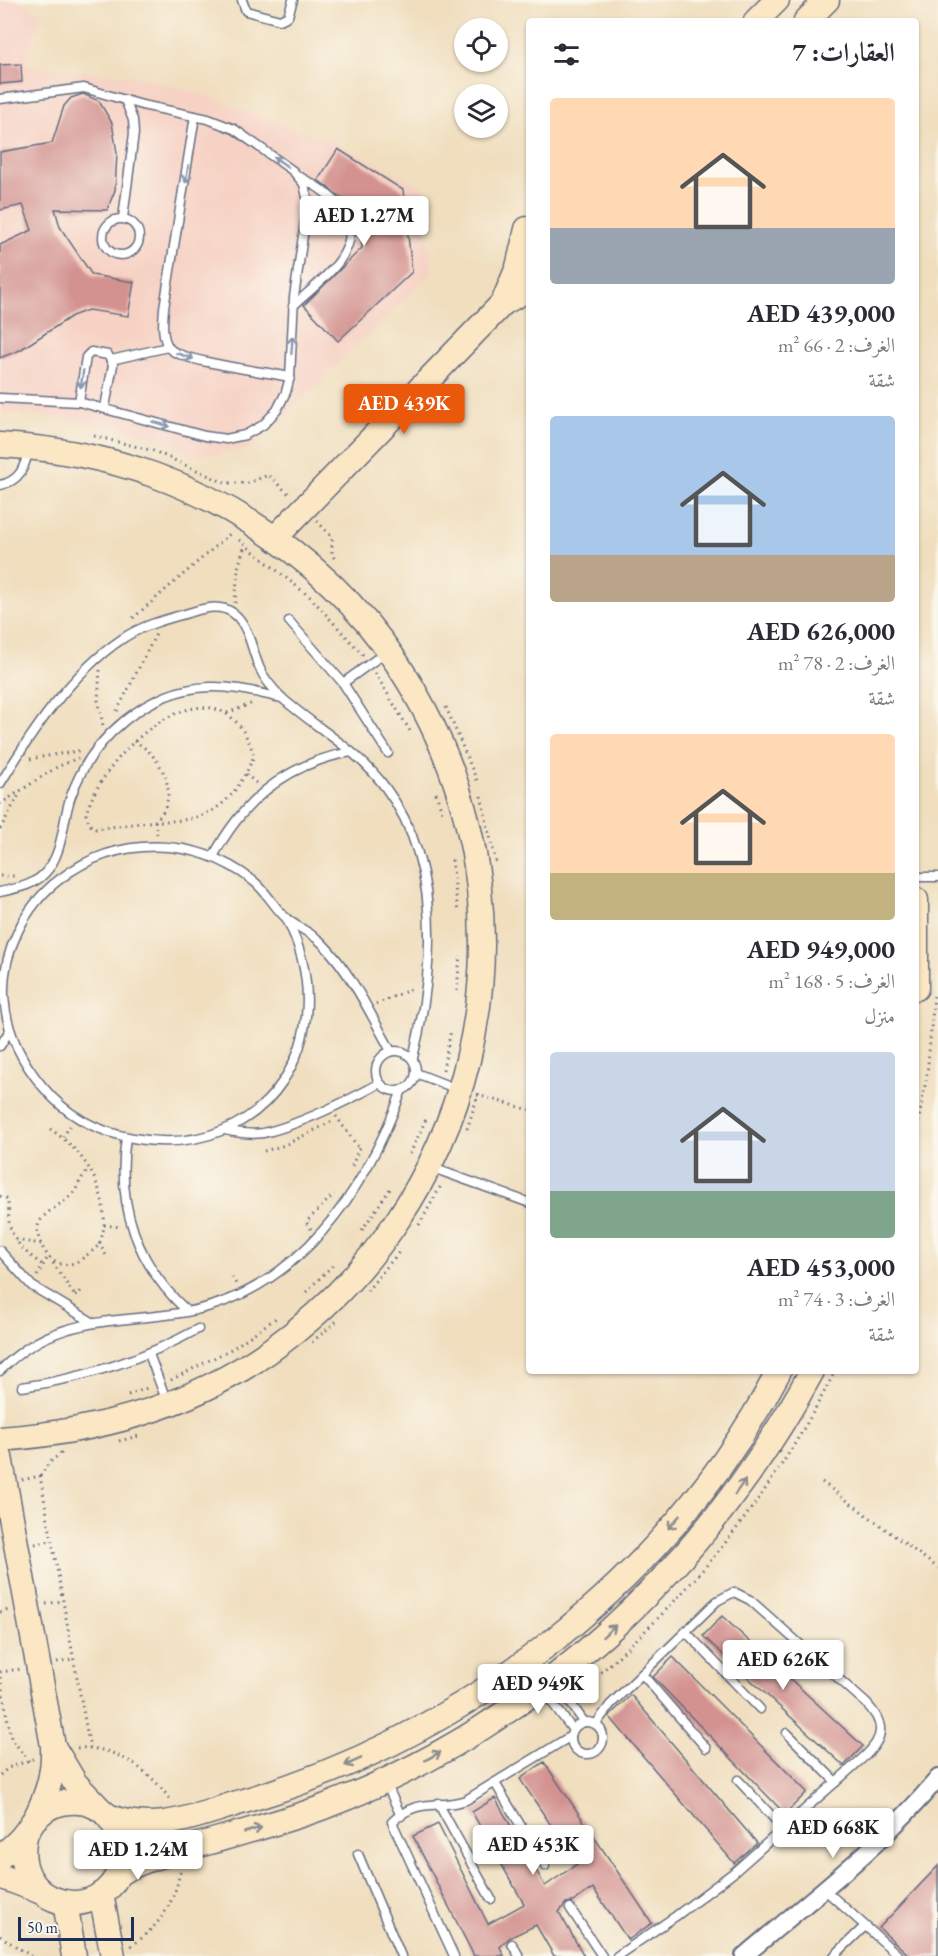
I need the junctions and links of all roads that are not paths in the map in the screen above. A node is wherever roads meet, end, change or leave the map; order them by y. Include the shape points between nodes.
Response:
1 (242, 0) edge
2 (293, 0) edge
3 (827, 0) edge
4 (775, 1) edge
5 (759, 18) edge
6 (809, 18) edge
7 (0, 99) edge
8 (125, 100) junction
9 (195, 116) junction
10 (299, 177) junction
11 (123, 218) junction
12 (526, 240) edge
13 (526, 290) edge
14 (503, 303) junction
15 (293, 306) junction
16 (168, 347) junction
17 (111, 360) junction
18 (290, 377) junction
19 (0, 398) edge
20 (79, 402) junction
21 (105, 407) junction
22 (0, 445) edge
23 (30, 447) junction
24 (0, 485) edge
25 (266, 532) junction
26 (289, 621) dead end
27 (389, 650) junction
28 (343, 683) junction
29 (282, 698) junction
30 (351, 752) junction
31 (388, 753) dead end
32 (0, 784) edge
33 (213, 857) junction
34 (919, 877) edge
35 (938, 877) edge
36 (0, 892) edge
37 (286, 918) junction
38 (919, 926) edge
39 (926, 988) edge
40 (0, 1016) edge
41 (9, 1027) junction
42 (0, 1046) edge
43 (391, 1051) junction
44 (413, 1058) junction
45 (416, 1073) junction
46 (380, 1083) junction
47 (402, 1090) junction
48 (473, 1090) junction
49 (225, 1130) junction
50 (126, 1137) junction
51 (439, 1170) junction
52 (526, 1202) edge
53 (0, 1251) edge
54 (187, 1311) junction
55 (92, 1322) junction
56 (198, 1329) dead end
57 (148, 1354) junction
58 (1, 1367) edge
59 (777, 1374) edge
60 (810, 1374) edge
61 (22, 1387) dead end
62 (169, 1405) junction
63 (0, 1439) edge
64 (0, 1457) edge
65 (686, 1632) junction
66 (560, 1673) junction
67 (642, 1674) junction
68 (535, 1692) junction
69 (760, 1709) dead end
70 (584, 1722) junction
71 (596, 1724) junction
72 (572, 1733) junction
73 (787, 1733) dead end
74 (706, 1748) dead end
75 (53, 1749) junction
76 (384, 1780) junction
77 (738, 1780) dead end
78 (836, 1782) junction
79 (495, 1783) junction
80 (936, 1786) edge
81 (438, 1803) junction
82 (104, 1813) junction
83 (401, 1816) junction
84 (31, 1825) junction
85 (783, 1828) junction
86 (358, 1854) dead end
87 (0, 1857) edge
88 (545, 1866) dead end
89 (118, 1874) junction
90 (0, 1876) edge
91 (825, 1890) junction
92 (39, 1891) junction
93 (101, 1894) junction
94 (490, 1899) dead end
95 (65, 1902) junction
96 (570, 1908) dead end
97 (865, 1926) junction
98 (512, 1944) dead end
99 (75, 1956) edge
100 (113, 1956) edge
101 (401, 1956) edge
102 (454, 1956) edge
103 (519, 1956) edge
104 (602, 1956) edge
105 (617, 1956) edge
106 (744, 1956) edge
107 (834, 1956) edge
108 (899, 1956) edge

1 - 2 lane via 246,11 280,20 288,16
3 - 6 street
4 - 5 street
7 - 8 lane via 72,87
8 - 9 lane
8 - 11 lane via 134,133
10 -> 9 lane via 234,129
9 -> 16 lane via 164,308
10 - 15 lane via 308,202
10 - 15 lane via 332,195 347,219 349,233 340,261
11 - 11 lane via 106,226 103,236 111,252 120,255 130,253 140,238 138,228
12 - 14 street
13 - 14 street
14 - 25 street via 304,508
18 -> 15 lane
16 - 17 lane
16 -> 18 lane via 198,360
17 -> 20 lane via 108,355 95,352 86,357
17 - 21 lane
21 -> 18 lane via 226,439 263,425 277,410
19 - 20 lane
20 - 21 lane
22 - 23 street
23 - 24 lane via 21,472
23 - 25 street via 98,458 164,478 192,489
25 - 27 street via 328,581
26 - 28 lane
27 - 28 lane
27 - 48 street via 443,747 469,823 478,868 483,960
28 - 31 lane
29 - 30 lane
29 - 32 lane via 260,669 241,621 234,614 217,607 164,620 123,638 102,654 56,704
29 - 36 lane via 208,687 150,705 114,728 94,752 71,796 51,866 29,885
30 - 33 lane via 308,764 264,789 243,809
30 - 44 lane via 386,787 408,827 429,916 427,983
33 - 37 lane via 254,882
33 - 41 lane via 177,847 137,846 94,858 57,880 28,913 15,939 6,967 4,996
34 - 35 lane
37 - 43 lane via 324,945
37 - 49 lane via 308,981 307,1015 300,1048 278,1088 262,1105
38 - 39 street
40 - 41 lane
41 - 42 lane
41 - 50 lane via 23,1062 52,1098 92,1125
43 - 44 lane
43 - 46 lane via 377,1064
44 - 45 lane
45 - 47 lane via 414,1081
45 - 48 lane
46 - 47 lane via 390,1090
46 - 49 lane via 262,1133
47 - 54 lane via 370,1163 349,1198 317,1238 266,1281 214,1304
48 - 51 street via 450,1122
49 - 50 lane via 186,1140
50 - 54 lane via 123,1183 131,1228 153,1274
51 - 52 lane
51 - 62 street via 357,1274 314,1317 217,1383
53 - 55 lane via 32,1286
54 - 55 lane
55 - 58 lane via 44,1338
56 - 57 lane
57 - 61 lane via 86,1375
57 - 62 lane
59 -> 82 street via 734,1446 696,1498 653,1546 583,1615 490,1686 380,1750 287,1788 162,1824 130,1824
66 -> 60 street via 650,1593 700,1538 763,1455
62 - 63 street via 111,1424 54,1435
64 - 75 street
65 - 67 lane
65 - 69 lane
65 - 78 lane via 725,1595 743,1594 877,1714 881,1730 877,1745
66 - 68 street
66 - 70 lane via 565,1695
67 - 71 lane
67 - 74 lane
68 - 72 lane via 551,1701
76 -> 68 street via 469,1736
70 - 71 lane
70 - 72 lane
71 - 72 lane via 603,1741 591,1754 574,1748
72 - 79 lane
73 - 78 lane
75 - 82 street via 75,1783
75 - 84 street via 50,1786
76 - 83 lane
89 -> 76 street via 146,1860 321,1807
77 - 85 lane
78 - 85 lane
79 - 81 lane via 460,1802
79 - 88 lane
80 - 91 street
81 - 83 lane via 426,1803
81 - 94 lane
82 - 84 street via 85,1803 67,1802 50,1807
82 - 89 street via 117,1829 122,1844
83 - 102 lane via 393,1820 393,1827
84 - 87 street
84 - 92 street via 22,1848 23,1864
85 - 105 lane via 723,1880
86 - 101 lane
89 - 93 street
90 - 92 street
91 - 97 lane
91 - 106 street
92 - 95 street
93 - 95 street via 90,1900
93 - 100 street
95 - 99 street
96 - 104 lane
97 - 107 lane
97 - 108 lane
98 - 103 lane

